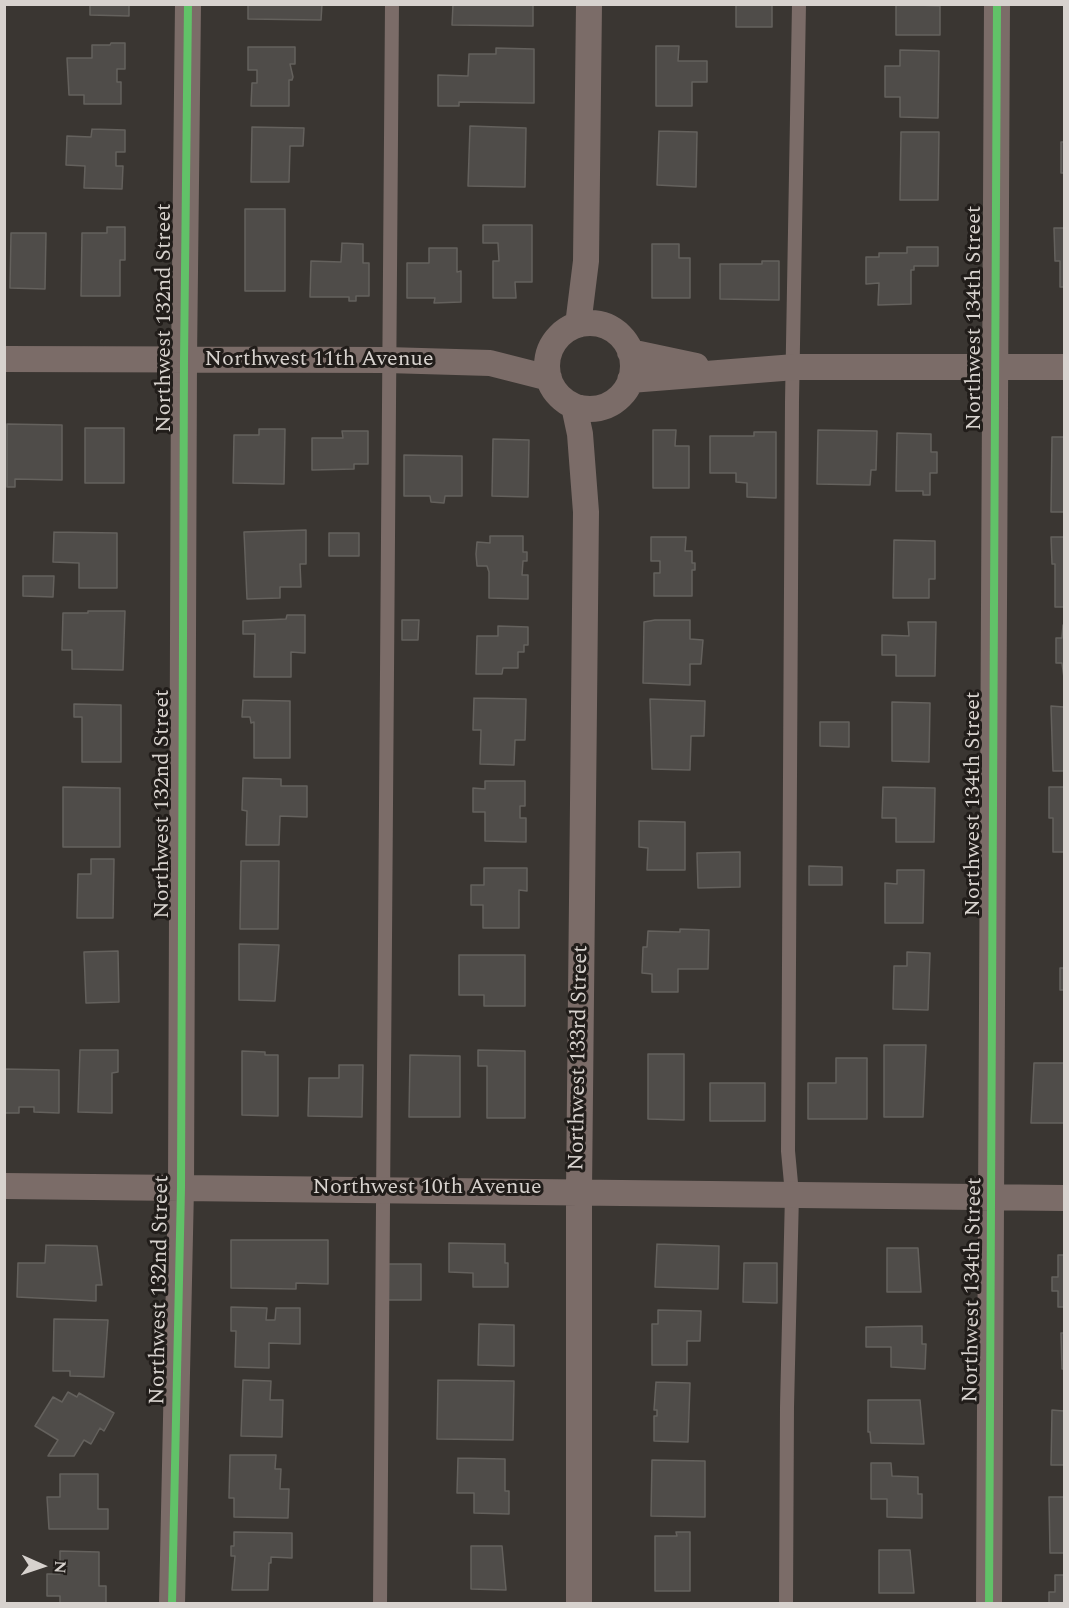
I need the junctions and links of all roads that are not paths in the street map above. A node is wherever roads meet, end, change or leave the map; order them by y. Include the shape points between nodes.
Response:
1 (188, 4) edge
2 (392, 4) edge
3 (589, 4) edge
4 (799, 4) edge
5 (997, 4) edge
6 (589, 325) junction
7 (550, 351) junction
8 (630, 352) junction
9 (4, 359) edge
10 (184, 360) junction
11 (387, 360) junction
12 (490, 363) junction
13 (993, 366) junction
14 (795, 367) junction
15 (1065, 367) edge
16 (720, 371) junction
17 (549, 378) junction
18 (630, 380) junction
19 (586, 407) junction
20 (4, 1186) edge
21 (181, 1188) junction
22 (381, 1189) junction
23 (579, 1190) junction
24 (792, 1194) junction
25 (993, 1197) junction
26 (1065, 1198) edge
27 (172, 1604) edge
28 (380, 1604) edge
29 (579, 1604) edge
30 (786, 1604) edge
31 (988, 1604) edge

1 - 10 street, Northwest 132nd Street
2 - 11 lane
3 - 6 street via 586,261 596,275
4 - 14 lane
5 - 13 street, Northwest 134th Street
6 - 7 street via 566,330
6 - 8 street via 618,335
7 - 12 street, Northwest 11th Avenue
7 - 17 street
8 - 16 street
8 - 18 street
9 - 10 street, Northwest 11th Avenue
10 - 11 street, Northwest 11th Avenue
10 - 21 street, Northwest 132nd Street
11 - 12 street, Northwest 11th Avenue
11 - 22 lane
12 - 17 street, Northwest 11th Avenue
13 - 14 street
13 - 15 street
13 - 25 street, Northwest 134th Street
14 - 16 street
14 - 24 lane via 788,1151
16 - 18 street
17 - 19 street via 563,400
18 - 19 street via 618,399
19 - 23 street, Northwest 133rd Street via 597,482 586,512
20 - 21 street, Northwest 10th Avenue
21 - 22 street, Northwest 10th Avenue
21 - 27 street, Northwest 132nd Street
22 - 23 street, Northwest 10th Avenue
22 - 28 lane
23 - 24 street, Northwest 10th Avenue
23 - 29 street, Northwest 133rd Street
24 - 25 street, Northwest 10th Avenue
24 - 30 lane
25 - 26 street, Northwest 10th Avenue
25 - 31 street, Northwest 134th Street

